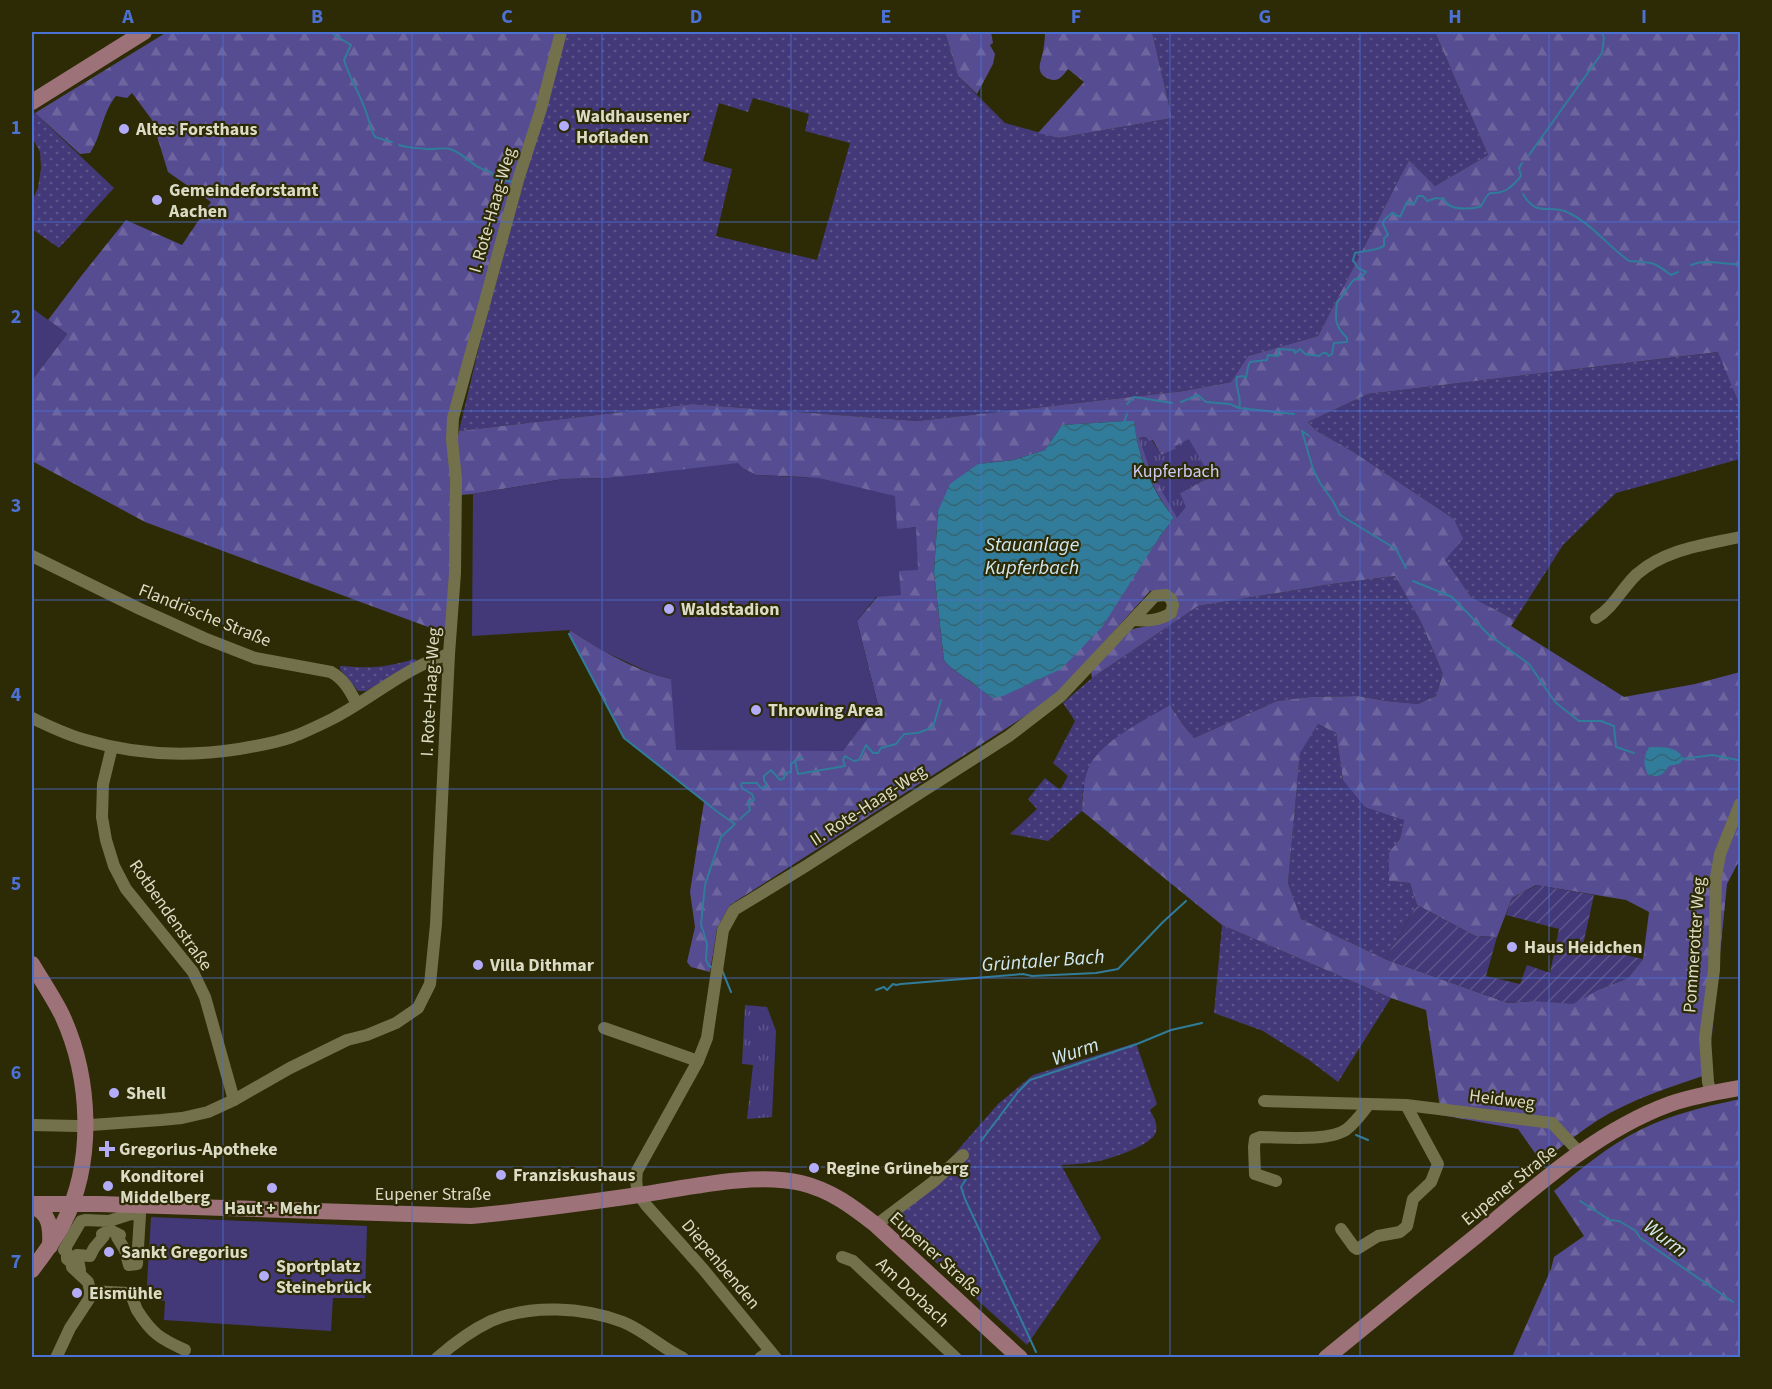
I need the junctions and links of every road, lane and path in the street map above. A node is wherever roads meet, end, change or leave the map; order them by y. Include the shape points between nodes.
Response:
1 (144, 32) edge
2 (561, 32) edge
3 (32, 102) edge
4 (1740, 537) edge
5 (32, 556) edge
6 (1596, 618) dead end
7 (1133, 620) dead end
8 (449, 654) junction
9 (357, 704) junction
10 (32, 718) edge
11 (112, 747) junction
12 (1740, 804) edge
13 (32, 964) edge
14 (604, 1028) dead end
15 (698, 1061) junction
16 (1740, 1088) edge
17 (1711, 1093) junction
18 (234, 1100) junction
19 (1264, 1101) dead end
20 (1369, 1104) junction
21 (1406, 1105) junction
22 (32, 1125) edge
23 (86, 1125) junction
24 (1580, 1153) junction
25 (963, 1155) dead end
26 (1276, 1181) dead end
27 (639, 1195) junction
28 (72, 1203) junction
29 (32, 1205) edge
30 (876, 1226) junction
31 (1341, 1229) dead end
32 (71, 1238) joint
33 (50, 1246) junction
34 (842, 1257) dead end
35 (68, 1264) dead end
36 (32, 1270) edge
37 (90, 1291) junction
38 (186, 1350) dead end
39 (769, 1355) edge
40 (56, 1358) edge
41 (437, 1358) edge
42 (683, 1358) edge
43 (956, 1358) edge
44 (1020, 1358) edge
45 (1326, 1358) edge

1 - 3 main road
2 - 8 street, I. Rote-Haag-Weg via 453,418 456,540
4 - 6 street via 1668,555 1637,574
5 - 9 street, Flandrische Straße via 140,609 255,658 331,672 346,684
7 - 15 street, II. Rote-Haag-Weg via 1061,696 1009,736 735,910 723,930 707,1038
8 - 9 street via 416,667
8 - 18 street, I. Rote-Haag-Weg via 430,984 418,1008 396,1023 347,1040
9 - 11 street via 292,737 264,745 184,755
10 - 11 street via 61,732
11 - 18 street, Rotbendenstraße via 103,784 102,817 114,866 126,889 193,972 205,997
12 - 17 street, Pommerotter Weg via 1720,854 1716,877 1714,970 1705,1038
13 - 23 main road via 53,997 72,1041 81,1076
14 - 15 street
15 - 27 street, II. Rote-Haag-Weg via 637,1172
16 - 17 main road, Eupener Straße
17 - 24 main road, Eupener Straße via 1638,1118
18 - 23 street, I. Rote-Haag-Weg via 182,1118
19 - 20 street, Heidweg
20 - 21 street, Heidweg
20 - 26 street via 1351,1126 1332,1136 1255,1139 1255,1174
21 - 24 street, Heidweg via 1552,1123
21 - 31 street via 1438,1164 1431,1182 1413,1199 1407,1226 1400,1232 1378,1236 1357,1249
22 - 23 street, I. Rote-Haag-Weg
23 - 28 main road via 83,1162
24 - 45 main road, Eupener Straße
25 - 30 street
27 - 28 main road, Eupener Straße via 446,1216
27 - 30 main road, Eupener Straße via 752,1180 788,1181 839,1198
27 - 39 street, Diepenbenden via 703,1269
28 - 29 main road, Eupener Straße
28 - 33 main road
29 - 33 main road via 47,1220
30 - 44 main road, Eupener Straße
32 - 32 street via 64,1250 66,1259 80,1270 77,1255 90,1256 102,1234 110,1230 120,1235 117,1238 129,1265 137,1264 140,1215 81,1221
33 - 36 main road
34 - 43 street, Am Dorbach via 853,1261
35 - 37 street via 88,1282
37 - 38 street via 128,1293 154,1332
37 - 40 street
41 - 42 street via 491,1322 540,1310 566,1310 625,1323

